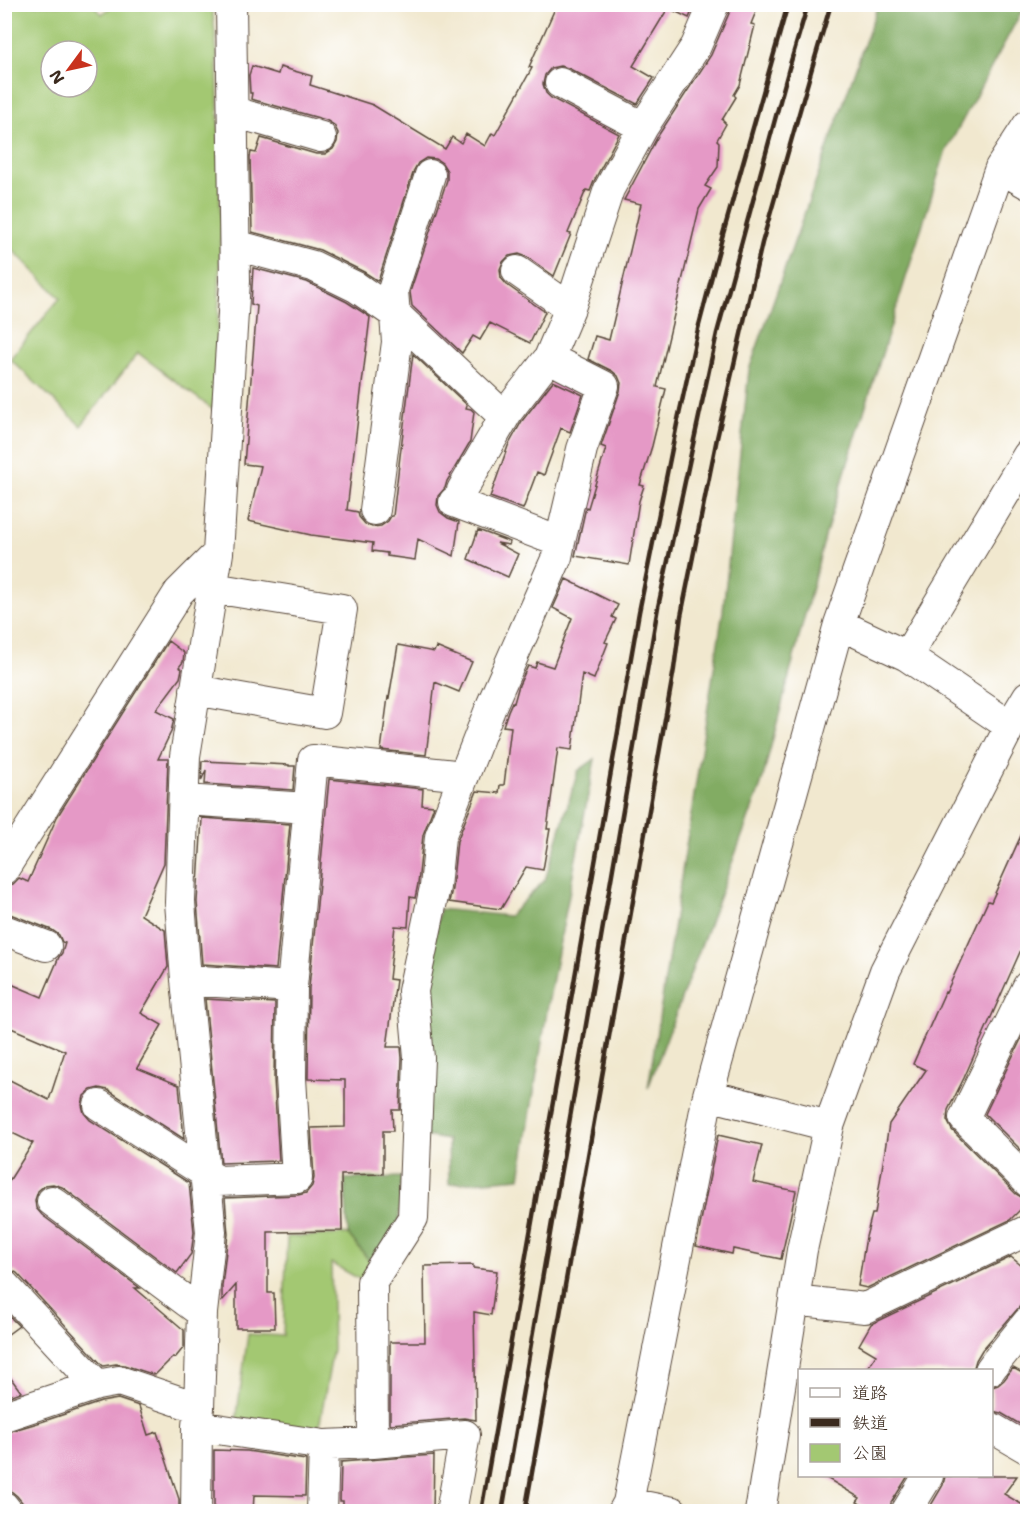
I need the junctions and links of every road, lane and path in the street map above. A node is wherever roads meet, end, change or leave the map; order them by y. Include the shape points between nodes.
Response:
1 (231, 4) edge
2 (714, 4) edge
3 (560, 83) dead end
4 (234, 112) junction
5 (1028, 125) edge
6 (643, 127) junction
7 (321, 137) dead end
8 (1000, 168) junction
9 (430, 175) dead end
10 (1028, 184) edge
11 (235, 245) junction
12 (518, 271) dead end
13 (570, 308) junction
14 (395, 314) junction
15 (549, 358) junction
16 (508, 411) junction
17 (1028, 455) edge
18 (375, 510) dead end
19 (560, 542) junction
20 (218, 553) junction
21 (213, 588) junction
22 (839, 624) junction
23 (907, 656) junction
24 (195, 690) junction
25 (1028, 696) edge
26 (1010, 726) junction
27 (464, 776) junction
28 (184, 800) junction
29 (308, 808) junction
30 (4, 869) edge
31 (4, 930) edge
32 (46, 946) dead end
33 (186, 980) junction
34 (292, 987) junction
35 (1025, 998) edge
36 (708, 1095) junction
37 (99, 1105) dead end
38 (829, 1126) junction
39 (204, 1173) junction
40 (1028, 1182) edge
41 (51, 1201) dead end
42 (1028, 1230) edge
43 (4, 1285) edge
44 (794, 1300) junction
45 (202, 1313) junction
46 (1028, 1322) edge
47 (992, 1369) edge
48 (97, 1385) junction
49 (4, 1416) edge
50 (198, 1417) junction
51 (993, 1429) edge
52 (373, 1443) junction
53 (324, 1445) junction
54 (1028, 1449) edge
55 (926, 1477) edge
56 (625, 1507) edge
57 (4, 1508) edge
58 (8, 1512) edge
59 (196, 1512) edge
60 (322, 1512) edge
61 (451, 1512) edge
62 (673, 1512) edge
63 (760, 1512) edge
64 (906, 1512) edge

1 - 4 street
2 - 6 street via 696,46
3 - 6 street
4 - 7 street
4 - 11 street
5 - 8 street
6 - 13 street via 609,189
8 - 10 street
8 - 22 street
9 - 14 street via 393,290
11 - 14 street via 313,266 356,287
11 - 20 street
12 - 13 street
13 - 15 street
14 - 16 street via 496,409
14 - 18 street via 397,342
15 - 16 street
15 - 19 street via 604,386 582,449
16 - 19 street via 458,496
17 - 23 street
19 - 27 street
20 - 21 street
20 - 30 street via 179,592
21 - 24 street
21 - 24 street via 342,609 325,713
22 - 23 street
22 - 36 street
23 - 26 street
24 - 28 street via 184,756
25 - 26 street
26 - 38 street via 885,971
27 - 29 street via 312,760
27 - 52 street via 440,837 435,887 413,991 419,1058 413,1218 372,1282
28 - 29 street
28 - 33 street via 180,902
29 - 34 street
31 - 32 street
33 - 34 street
33 - 39 street
34 - 39 street via 291,1078 297,1178 218,1180
35 - 40 street via 964,1118
36 - 38 street
36 - 56 street
37 - 39 street
38 - 44 street
39 - 45 street via 211,1232
41 - 45 street
42 - 44 street via 865,1308
43 - 48 street
44 - 63 street
45 - 50 street
46 - 47 street
48 - 49 street
48 - 50 street via 119,1381
50 - 53 street
50 - 59 street
51 - 54 street
52 - 53 street
52 - 61 street via 465,1435
53 - 60 street
55 - 64 street
56 - 62 street
57 - 58 street

